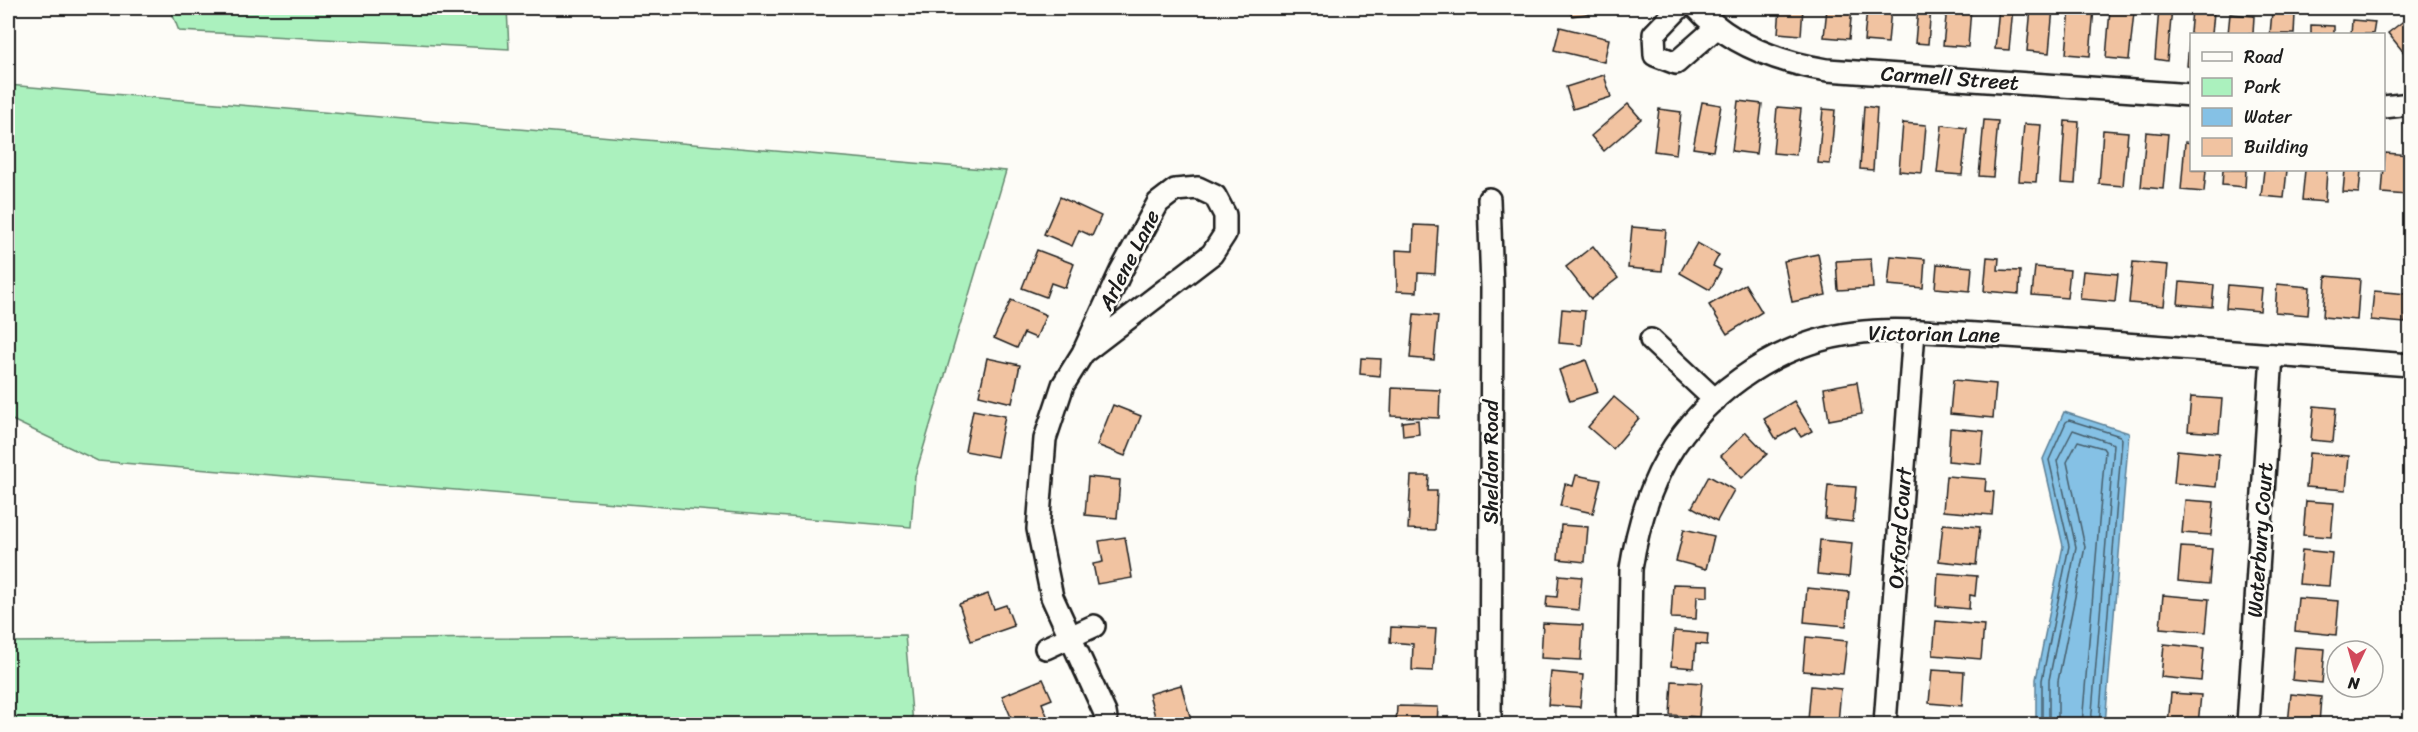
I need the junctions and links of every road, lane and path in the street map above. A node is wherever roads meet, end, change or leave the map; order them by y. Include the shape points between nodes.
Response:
1 (1679, 8) edge
2 (1697, 8) edge
3 (1717, 27) junction
4 (2190, 95) edge
5 (2410, 104) edge
6 (2385, 107) edge
7 (1489, 199) dead end
8 (1914, 331) junction
9 (1651, 340) dead end
10 (1083, 353) junction
11 (2272, 355) junction
12 (2410, 364) edge
13 (1715, 400) junction
14 (1094, 626) dead end
15 (1071, 637) junction
16 (1046, 648) dead end
17 (1107, 724) edge
18 (1490, 724) edge
19 (1628, 724) edge
20 (1885, 724) edge
21 (2248, 724) edge

1 - 3 street via 1654,34 1655,55 1676,63
2 - 3 street, Carmell Street
3 - 4 street, Carmell Street via 1775,57 1827,70
5 - 6 street
7 - 18 street, Sheldon Road
8 - 11 street, Victorian Lane
8 - 13 street, Victorian Lane via 1854,333 1804,345 1758,367
8 - 20 street, Oxford Court
9 - 13 street
10 - 10 street, Arlene Lane via 1212,254 1226,234 1225,215 1215,196 1198,188 1175,190 1158,202
10 - 15 street, Arlene Lane via 1064,385 1045,439 1038,529 1052,597
11 - 12 street, Victorian Lane
11 - 21 street, Waterbury Court
13 - 19 street, Victorian Lane via 1665,462 1634,545 1629,593
14 - 15 street
15 - 16 street
15 - 17 street, Arlene Lane

